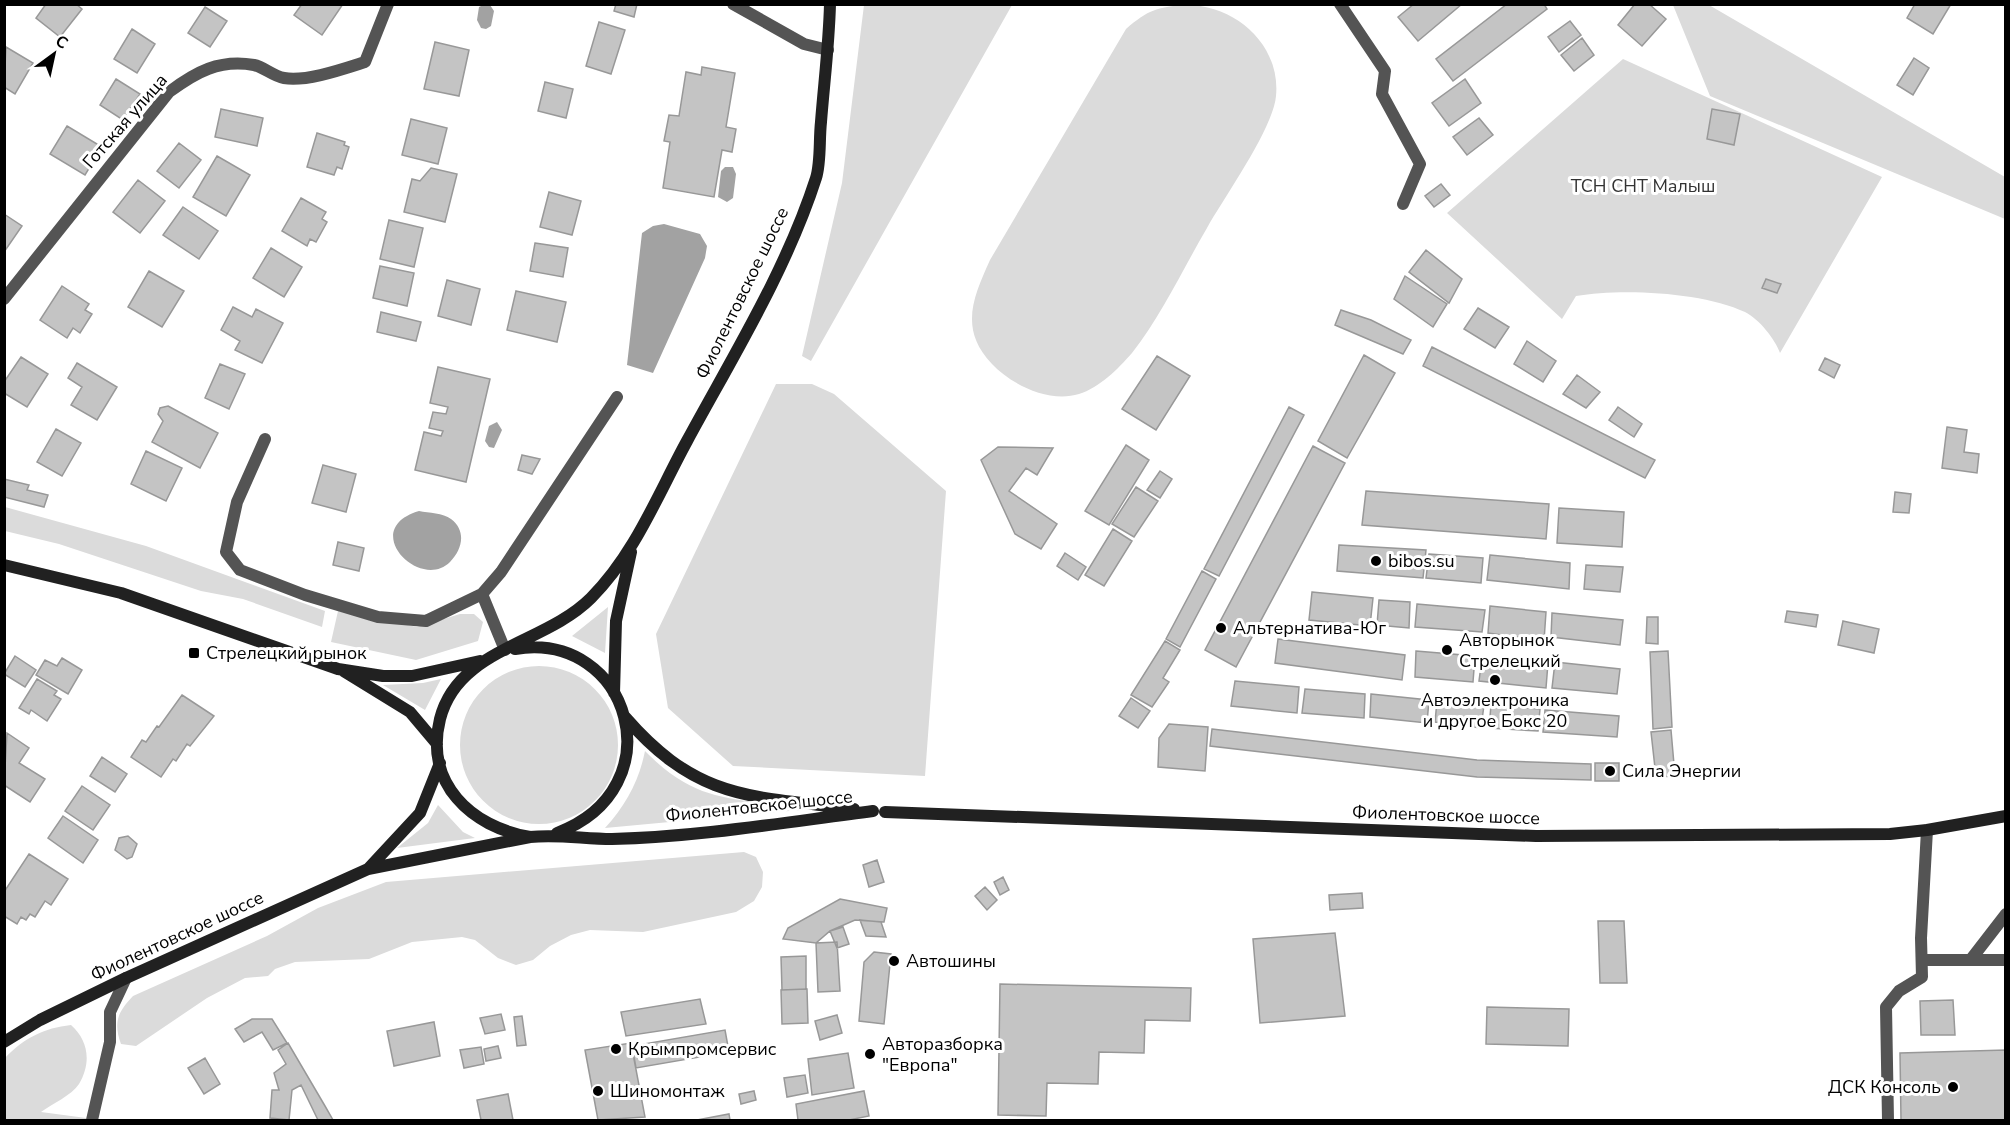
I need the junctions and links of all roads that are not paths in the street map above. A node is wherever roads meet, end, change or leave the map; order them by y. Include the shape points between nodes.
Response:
1 (387, 4) edge
2 (733, 4) edge
3 (830, 4) edge
4 (1340, 4) edge
5 (828, 50) junction
6 (1403, 204) dead end
7 (4, 299) edge
8 (617, 397) dead end
9 (265, 439) dead end
10 (633, 546) junction
11 (4, 565) edge
12 (482, 594) junction
13 (505, 650) junction
14 (483, 660) junction
15 (338, 669) junction
16 (614, 693) junction
17 (624, 716) junction
18 (437, 744) junction
19 (440, 763) junction
20 (885, 812) dead end
21 (2006, 816) edge
22 (1927, 830) junction
23 (554, 835) junction
24 (530, 837) junction
25 (368, 869) junction
26 (2006, 914) edge
27 (1972, 958) junction
28 (1922, 960) junction
29 (2006, 960) edge
30 (126, 978) junction
31 (4, 1042) edge
32 (92, 1120) edge
33 (1888, 1120) edge

1 - 7 street, Готская улица via 365,62 331,74 284,78 254,65 215,64 196,72 169,92
2 - 5 street via 804,44
3 - 5 main road, Фиолентовское шоссе
4 - 6 street via 1385,71 1382,94 1420,164
5 - 10 main road, Фиолентовское шоссе via 817,176 772,280
8 - 12 street via 501,572
9 - 12 street via 237,502 226,552 240,570 304,595 378,616 426,621
10 - 13 main road, Фиолентовское шоссе via 594,596 575,613
10 - 16 main road, Фиолентовское шоссе via 616,621
11 - 15 main road via 121,593
12 - 13 street
13 - 14 main road, Фиолентовское шоссе
13 - 16 main road, Фиолентовское шоссе via 530,646 579,658 599,673
14 - 15 main road via 412,676
14 - 18 main road, Фиолентовское шоссе via 464,675 449,696 440,719
15 - 18 main road via 410,712
16 - 17 main road, Фиолентовское шоссе
17 - 23 main road, Фиолентовское шоссе via 628,741 625,767 615,790 599,811 578,826
17 - 23 main road, Фиолентовское шоссе via 656,751 713,786 742,795 873,811 611,839
18 - 19 main road, Фиолентовское шоссе
19 - 24 main road, Фиолентовское шоссе via 448,786 482,822 505,833
19 - 25 main road, Фиолентовское шоссе via 420,813
20 - 22 main road, Фиолентовское шоссе via 1536,836 1890,834
21 - 22 main road, Фиолентовское шоссе
22 - 28 street
23 - 24 main road, Фиолентовское шоссе
24 - 25 main road, Фиолентовское шоссе
25 - 30 main road, Фиолентовское шоссе
26 - 27 street
27 - 28 street
27 - 29 street
28 - 33 street via 1922,977 1899,991 1886,1007
30 - 31 main road, Фиолентовское шоссе
30 - 32 street via 110,1012 110,1042

